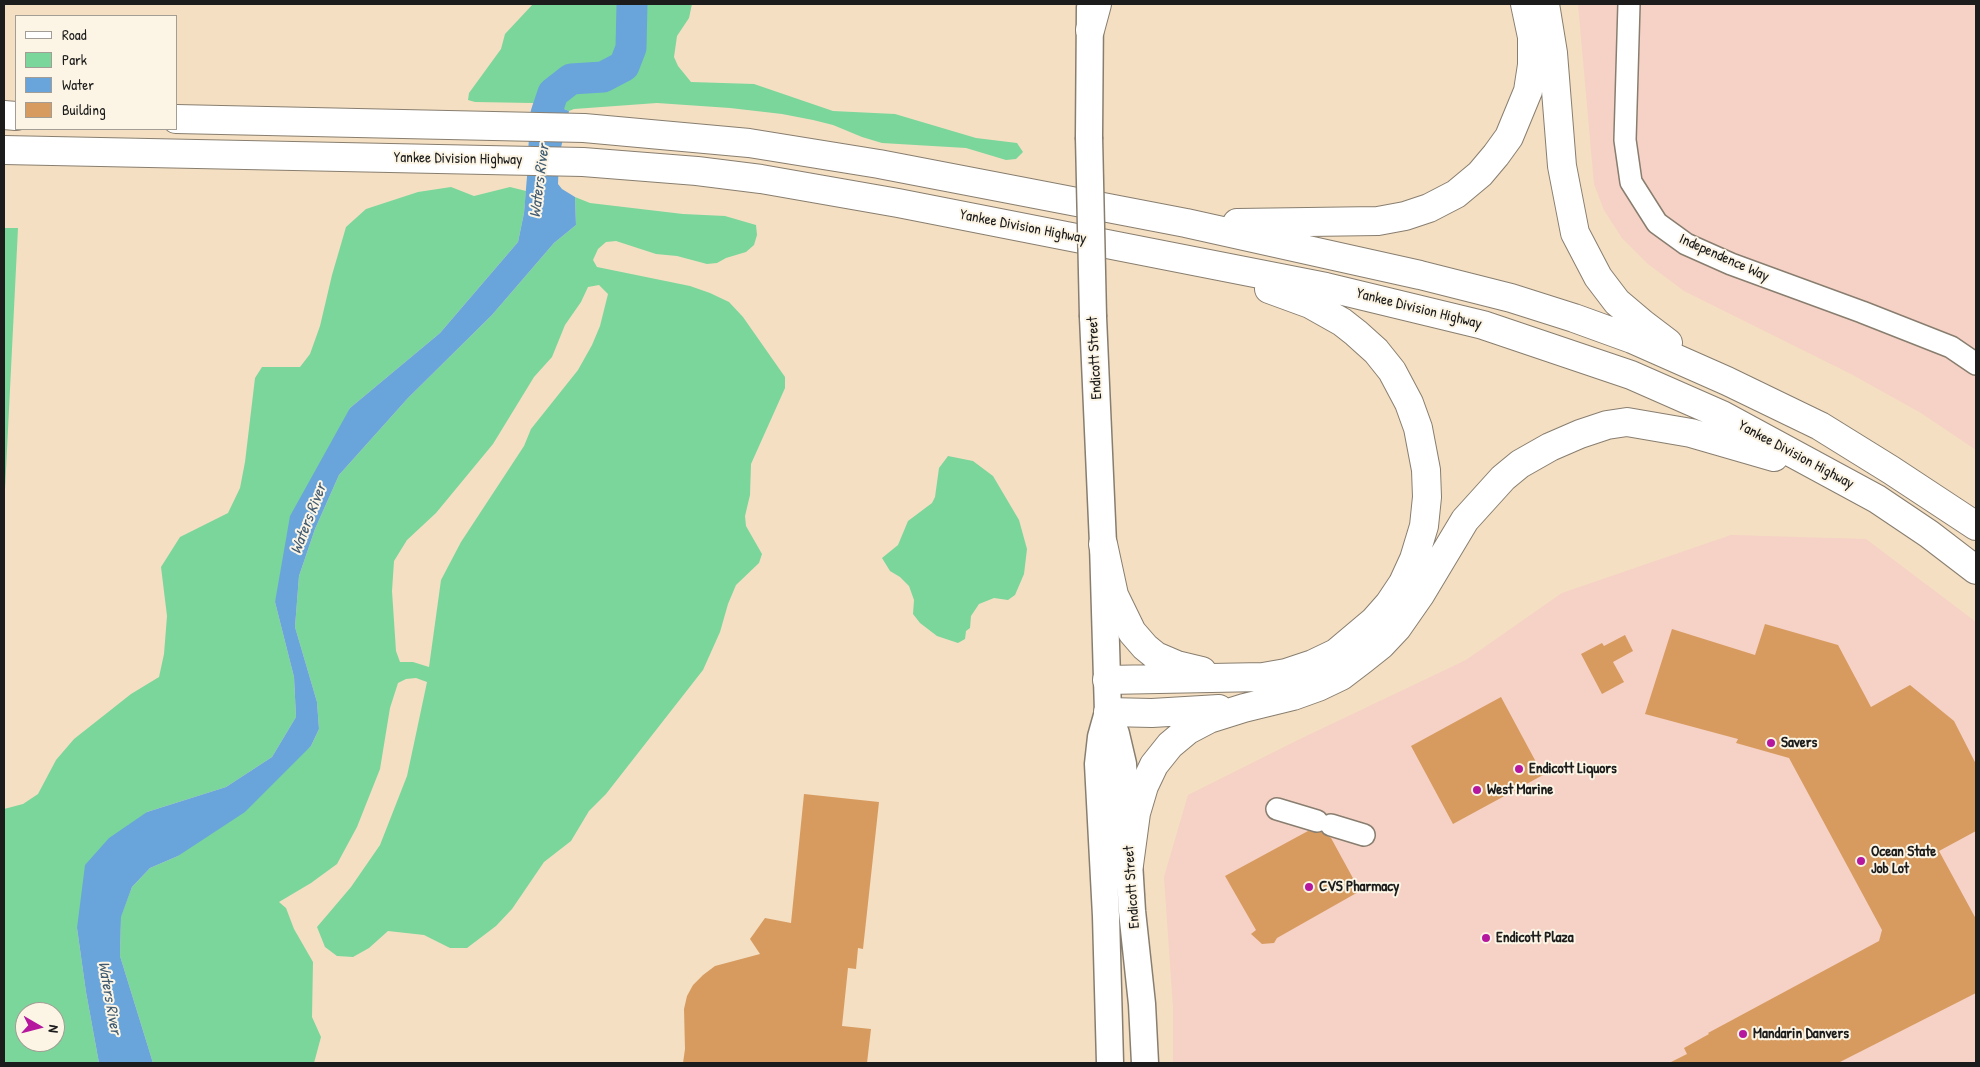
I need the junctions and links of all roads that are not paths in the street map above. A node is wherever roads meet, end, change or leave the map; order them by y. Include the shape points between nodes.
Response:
1 (1097, 4) edge
2 (1524, 4) edge
3 (1545, 4) edge
4 (1629, 4) edge
5 (1090, 17) edge
6 (178, 119) edge
7 (4, 150) edge
8 (1186, 223) junction
9 (1185, 259) junction
10 (1976, 364) edge
11 (1710, 373) junction
12 (1830, 473) junction
13 (1976, 526) edge
14 (1103, 544) junction
15 (1976, 570) edge
16 (1243, 678) junction
17 (1107, 680) junction
18 (1244, 708) junction
19 (1108, 712) junction
20 (1277, 809) dead end
21 (1364, 835) dead end
22 (1129, 865) junction
23 (1110, 1063) edge
24 (1145, 1063) edge

1 - 5 highway
2 - 8 highway via 1532,37 1528,91 1509,137 1496,156 1456,194 1406,216 1378,221
3 - 11 highway via 1553,53 1562,166 1575,233 1598,277 1618,302 1642,324
4 - 10 street, Independence Way via 1625,140 1631,182 1657,223 1686,244 1704,252 1951,347
5 - 14 main road, Endicott Street, bridge via 1093,317
6 - 8 highway via 584,128 749,143
7 - 9 highway, Yankee Division Highway via 582,162 697,171 832,190
8 - 11 highway via 1511,298 1632,339
9 - 12 highway, Yankee Division Highway via 1326,286 1483,325 1631,375 1722,415
9 - 16 highway via 1310,304 1356,333 1392,371 1409,403 1418,428 1426,470 1424,526 1414,559 1389,604 1356,638 1336,653 1286,673
11 - 13 highway via 1820,426
12 - 15 highway, Yankee Division Highway via 1877,499
12 - 18 highway via 1700,435 1627,422 1580,434 1520,464 1496,484 1465,520 1397,628 1369,655 1341,676 1318,687
14 - 16 highway via 1118,603 1132,632 1145,646 1156,656 1177,665
14 - 17 main road, Endicott Street
16 - 17 highway
17 - 19 main road, Endicott Street
18 - 19 highway
18 - 22 highway via 1209,719 1188,730 1154,765 1136,813
19 - 22 main road, Endicott Street via 1123,764
19 - 23 main road, Endicott Street via 1098,764
20 - 21 street
22 - 24 main road, Endicott Street

